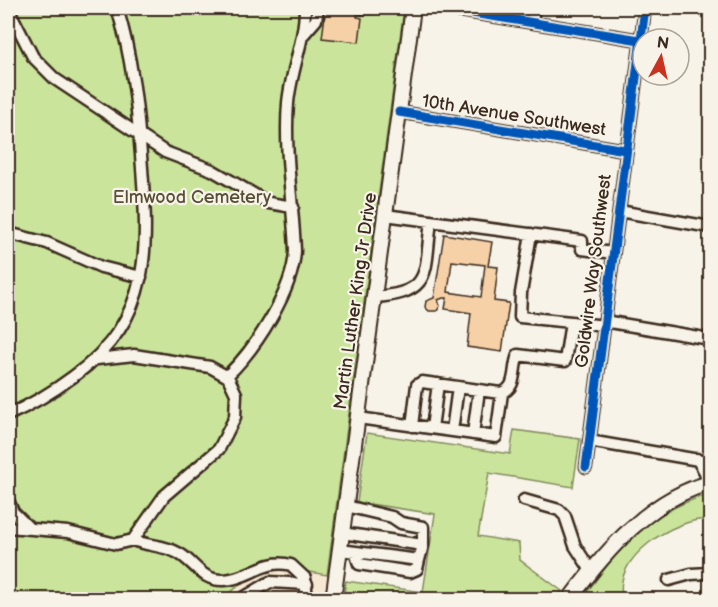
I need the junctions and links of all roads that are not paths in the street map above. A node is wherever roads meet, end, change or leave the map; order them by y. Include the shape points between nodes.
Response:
1 (8, 8) edge
2 (117, 8) edge
3 (304, 8) edge
4 (318, 8) edge
5 (413, 8) edge
6 (441, 8) edge
7 (534, 8) edge
8 (645, 8) edge
9 (532, 22) junction
10 (642, 27) edge
11 (303, 35) junction
12 (631, 38) edge
13 (634, 87) edge
14 (399, 112) junction
15 (139, 135) junction
16 (625, 150) junction
17 (292, 207) junction
18 (620, 211) junction
19 (385, 215) junction
20 (430, 221) junction
21 (711, 226) edge
22 (8, 233) edge
23 (531, 234) junction
24 (613, 253) junction
25 (141, 277) junction
26 (374, 297) junction
27 (571, 322) junction
28 (604, 324) junction
29 (118, 335) junction
30 (711, 339) edge
31 (132, 355) junction
32 (95, 360) junction
33 (227, 376) junction
34 (438, 384) junction
35 (458, 387) junction
36 (479, 390) junction
37 (502, 393) junction
38 (8, 415) edge
39 (357, 418) junction
40 (412, 426) junction
41 (432, 428) junction
42 (452, 431) junction
43 (473, 434) junction
44 (589, 441) junction
45 (697, 459) junction
46 (711, 462) edge
47 (586, 467) dead end
48 (709, 483) edge
49 (8, 500) edge
50 (525, 500) dead end
51 (346, 506) junction
52 (8, 527) edge
53 (28, 527) junction
54 (342, 533) junction
55 (133, 540) junction
56 (423, 545) junction
57 (340, 550) junction
58 (592, 572) junction
59 (711, 573) edge
60 (669, 580) dead end
61 (307, 584) junction
62 (240, 600) edge
63 (307, 600) edge
64 (333, 600) edge
65 (569, 600) edge

1 - 15 street via 28,49 47,72
2 - 15 street via 131,63
3 - 11 street
4 - 11 street via 316,20
5 - 14 main road, Martin Luther King Jr Drive
6 - 9 street
7 - 9 street
8 - 10 street, Goldwire Way Southwest
9 - 12 street
11 - 17 street via 288,109
13 - 16 street, Goldwire Way Southwest
14 - 16 street, 10th Avenue Southwest
14 - 19 main road, Martin Luther King Jr Drive
15 - 17 street via 165,152 228,178 269,203
15 - 25 street via 146,226
16 - 18 street, Goldwire Way Southwest
17 - 33 street via 296,251 292,274 255,344
18 - 21 street
18 - 24 street, Goldwire Way Southwest
19 - 20 street
19 - 26 main road, Martin Luther King Jr Drive
20 - 23 street
20 - 26 street via 422,280 400,295
22 - 25 street via 47,243 101,267
23 - 24 street via 582,241 582,249
23 - 27 street via 520,317
24 - 28 street, Goldwire Way Southwest
25 - 29 street via 135,301
26 - 39 main road, Martin Luther King Jr Drive
27 - 28 street
27 - 37 street via 565,361 518,355 512,387
28 - 30 street
28 - 44 street, Goldwire Way Southwest
29 - 31 street
29 - 32 street
31 - 32 street
31 - 33 street via 210,368
32 - 38 street via 57,388
33 - 55 street via 237,402 228,434 208,460 165,496
34 - 35 street
34 - 40 street via 417,385
34 - 41 street
35 - 36 street
35 - 42 street
36 - 37 street
36 - 43 street
37 - 43 street via 496,437
39 - 40 street
39 - 51 main road, Martin Luther King Jr Drive
40 - 41 street
41 - 42 street
42 - 43 street
44 - 45 street
44 - 47 street, Goldwire Way Southwest
45 - 46 street
45 - 48 street
48 - 58 main road via 676,496 631,528
49 - 53 street via 13,512
50 - 58 street via 559,510 565,516 574,546
51 - 54 main road, Martin Luther King Jr Drive
51 - 56 street via 420,525 424,530
52 - 53 street
53 - 55 street via 116,544
54 - 56 street
54 - 57 main road, Martin Luther King Jr Drive
55 - 61 street via 178,553 211,578 233,578 259,566 284,563 301,572
56 - 57 street via 417,570 410,572 359,564 355,552
57 - 64 main road, Martin Luther King Jr Drive
58 - 65 main road
59 - 60 street
61 - 62 street via 270,582
61 - 63 street

